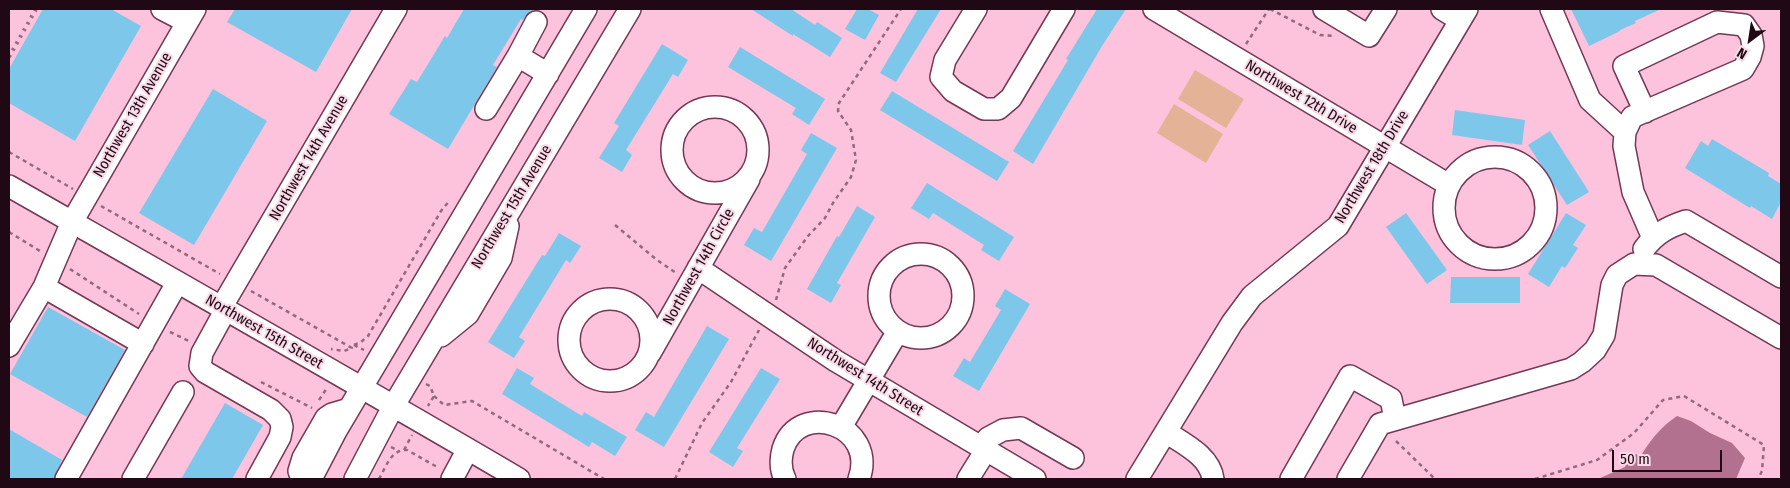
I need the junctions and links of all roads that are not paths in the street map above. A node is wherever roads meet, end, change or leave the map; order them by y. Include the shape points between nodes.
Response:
1 (162, 9) edge
2 (396, 9) edge
3 (586, 9) edge
4 (630, 9) edge
5 (976, 9) edge
6 (1064, 9) edge
7 (1154, 9) edge
8 (1324, 9) edge
9 (1386, 9) edge
10 (1442, 9) edge
11 (1552, 9) edge
12 (1464, 15) edge
13 (191, 16) edge
14 (536, 22) dead end
15 (518, 56) junction
16 (548, 74) junction
17 (486, 109) dead end
18 (1645, 112) junction
19 (1625, 132) junction
20 (1384, 147) junction
21 (752, 172) junction
22 (1449, 185) junction
23 (9, 186) edge
24 (72, 222) junction
25 (1652, 238) junction
26 (1634, 264) junction
27 (698, 268) junction
28 (1781, 277) edge
29 (177, 283) junction
30 (44, 286) junction
31 (223, 309) junction
32 (898, 331) dead end
33 (1781, 338) edge
34 (143, 344) junction
35 (9, 346) edge
36 (646, 361) dead end
37 (869, 380) junction
38 (362, 387) junction
39 (182, 392) dead end
40 (394, 405) junction
41 (349, 409) junction
42 (1395, 420) junction
43 (841, 427) junction
44 (1166, 432) junction
45 (468, 449) junction
46 (984, 449) junction
47 (1073, 458) dead end
48 (453, 478) edge
49 (66, 479) edge
50 (133, 479) edge
51 (257, 479) edge
52 (302, 479) edge
53 (311, 479) edge
54 (355, 479) edge
55 (519, 479) edge
56 (785, 479) edge
57 (859, 479) edge
58 (968, 479) edge
59 (1035, 479) edge
60 (1137, 479) edge
61 (1213, 479) edge
62 (1291, 479) edge
63 (1348, 479) edge

1 - 13 street
2 - 31 street, Northwest 14th Avenue
3 - 16 street
4 - 40 street, Northwest 15th Avenue
5 - 6 street via 945,60 941,77 952,91 984,109 998,109 1011,98
7 - 20 street, Northwest 12th Drive
8 - 9 street via 1369,36
10 - 12 street
11 - 19 street via 1590,100
12 - 20 street, Northwest 18th Drive
13 - 24 street, Northwest 13th Avenue
14 - 15 street
15 - 16 street
15 - 17 street
16 - 38 street
18 - 18 street via 1624,66 1718,22 1744,25 1751,35 1752,46 1743,69
18 - 19 street via 1632,117
19 - 25 street via 1624,146 1633,192
20 - 22 street, Northwest 12th Drive
20 - 44 street, Northwest 18th Drive via 1338,226 1252,296
21 - 21 street, Northwest 14th Circle via 758,159 758,144 754,129 744,117 731,109 716,106 688,116 679,126 673,140 672,155 686,182 714,193 730,190
21 - 27 street, Northwest 14th Circle
22 - 22 street via 1444,200 1444,216 1458,244 1471,253 1502,259 1530,245 1541,230 1546,214 1544,196 1537,180 1525,167 1509,159 1492,157 1474,161
23 - 24 street, Northwest 15th Street
24 - 29 street, Northwest 15th Street
24 - 30 street, Northwest 13th Avenue
25 - 26 street
25 - 28 street via 1668,227 1686,221
26 - 33 street via 1656,265
26 - 42 street via 1616,276 1610,291 1604,335 1582,362 1571,369
27 - 36 street, Northwest 14th Circle
27 - 37 street, Northwest 14th Street
29 - 31 street, Northwest 15th Street
29 - 34 street
30 - 34 street
30 - 35 street, Northwest 13th Avenue
31 - 38 street, Northwest 15th Street
31 - 51 street, Northwest 14th Avenue via 202,354 200,366 204,372 271,410 280,419 282,427 280,437
32 - 37 street
34 - 49 street
37 - 43 street
37 - 46 street, Northwest 14th Street
38 - 40 street, Northwest 15th Street
38 - 41 street
39 - 50 street
40 - 45 street, Northwest 15th Street
40 - 54 street, Northwest 15th Avenue
41 - 52 street via 326,418 303,458 299,471
41 - 53 street
42 - 62 street via 1391,399 1350,376
42 - 63 street via 1380,424
43 - 56 street via 822,422 807,424 795,431 785,444 781,457 781,472
43 - 57 street via 857,442 862,456
44 - 60 street, Northwest 18th Drive
44 - 61 street via 1204,459
45 - 48 street
45 - 55 street, Northwest 15th Street
46 - 47 street via 988,438 1003,430 1021,428
46 - 58 street
46 - 59 street, Northwest 14th Street

